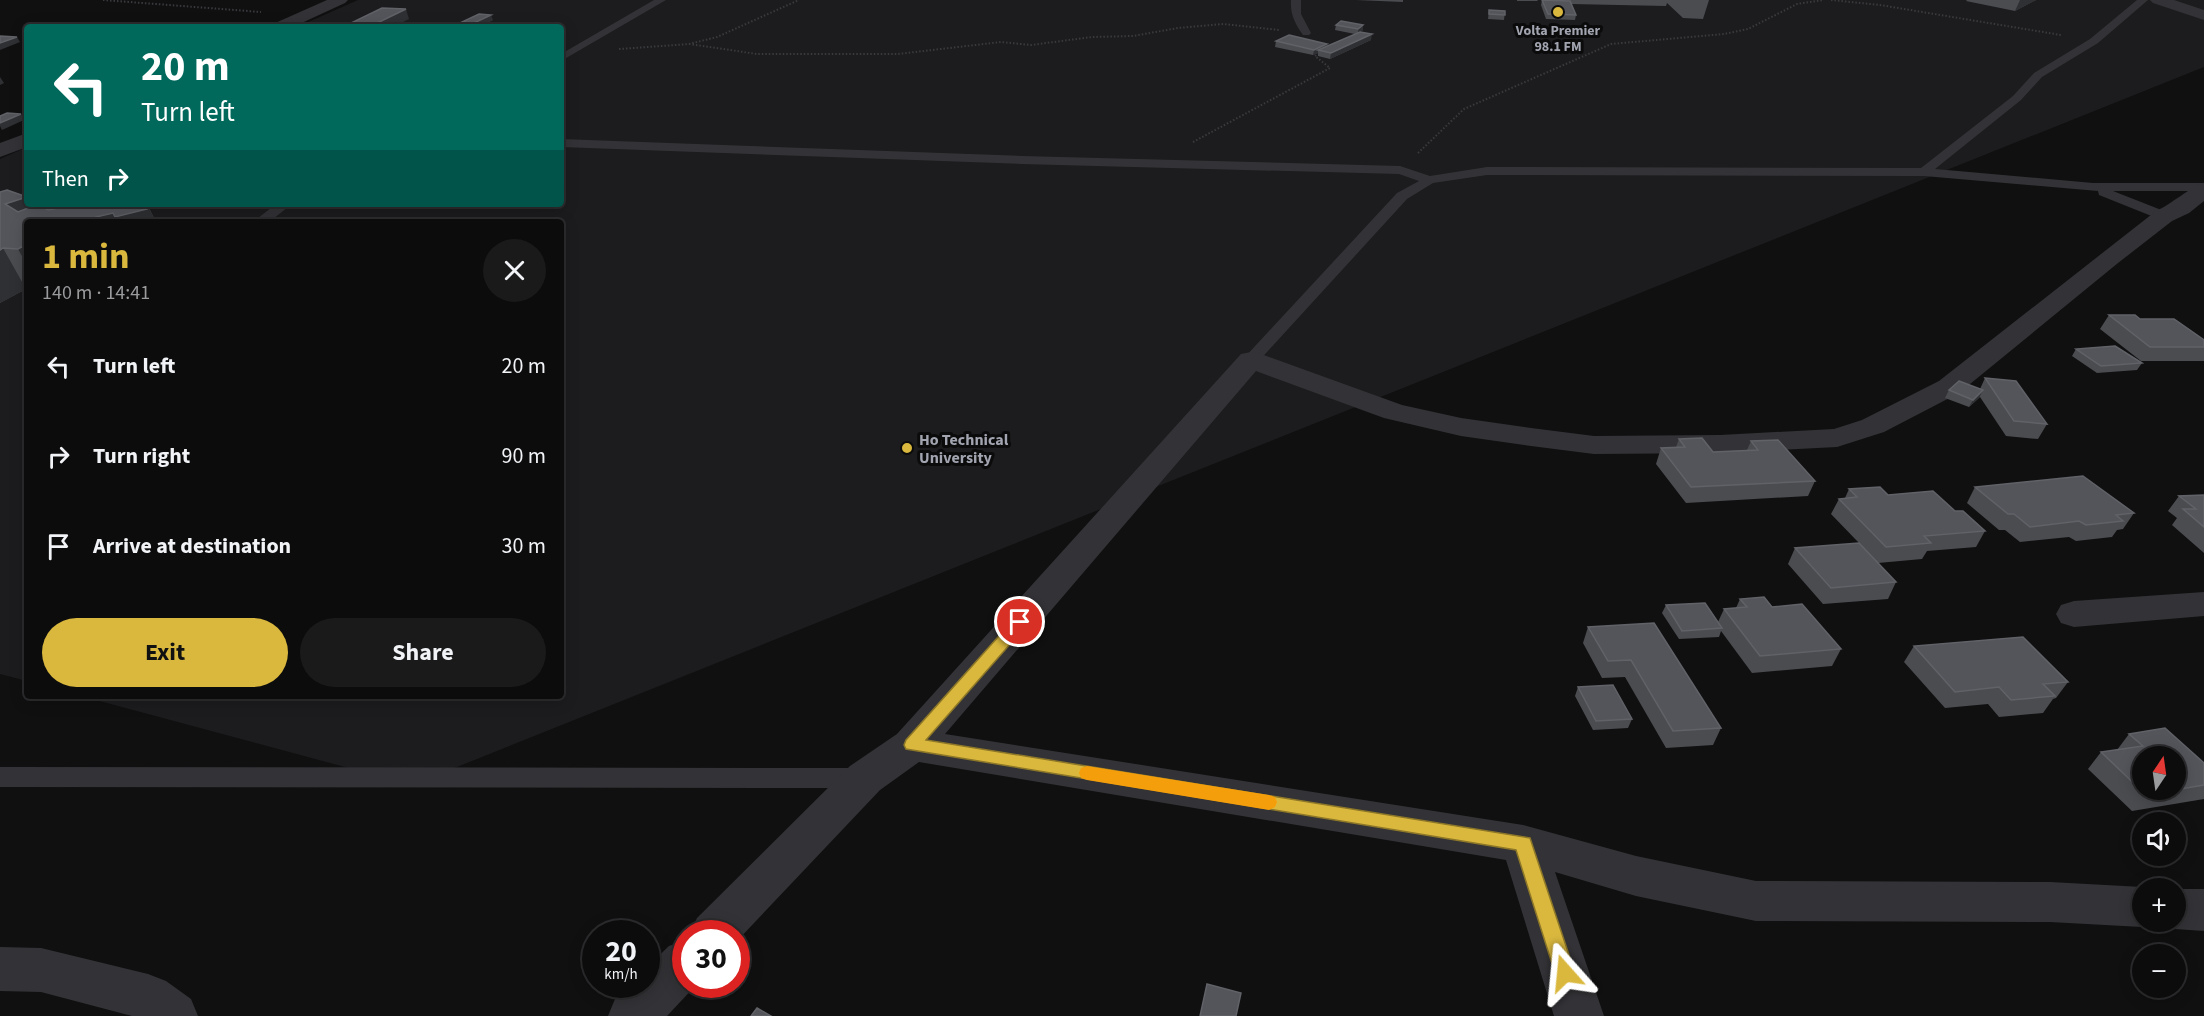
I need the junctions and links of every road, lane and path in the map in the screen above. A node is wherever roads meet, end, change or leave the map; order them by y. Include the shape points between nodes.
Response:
1 (103, 0) edge
2 (340, 0) edge
3 (661, 0) edge
4 (799, 0) edge
5 (1296, 0) edge
6 (1823, 0) edge
7 (1831, 0) edge
8 (2143, 0) edge
9 (2158, 0) edge
10 (305, 15) junction
11 (2204, 15) edge
12 (286, 24) edge
13 (1306, 33) joint
14 (2094, 41) junction
15 (689, 44) junction
16 (577, 50) junction
17 (1324, 52) edge
18 (564, 56) edge
19 (24, 140) edge
20 (564, 143) edge
21 (0, 151) edge
22 (1192, 165) junction
23 (1400, 170) junction
24 (1924, 172) junction
25 (1429, 180) junction
26 (2093, 187) junction
27 (2204, 189) edge
28 (30, 207) edge
29 (281, 207) edge
30 (0, 212) edge
31 (2164, 216) junction
32 (264, 219) edge
33 (1251, 360) junction
34 (2204, 604) edge
35 (2074, 614) dead end
36 (912, 745) junction
37 (0, 777) edge
38 (865, 778) junction
39 (1523, 844) junction
40 (2132, 906) edge
41 (2186, 909) edge
42 (2204, 910) edge
43 (727, 920) edge
44 (0, 969) edge
45 (672, 976) edge
46 (173, 1016) edge
47 (633, 1016) edge
48 (1579, 1016) edge

1 - 10 path
2 - 10 street
3 - 16 lane
4 - 15 path via 729,33
5 - 13 lane via 1298,20
6 - 23 path via 1797,4 1748,29 1611,44 1573,59 1464,109
7 - 14 path
8 - 14 lane
9 - 11 street
10 - 12 street
13 - 15 path via 1223,24 1133,36 1031,45 1000,42 898,54 757,54
14 - 24 lane via 2038,75 2017,98
15 - 16 path
16 - 18 lane
17 - 22 path via 1315,56 1330,68 1190,144 1185,157
19 - 21 street
20 - 22 lane
22 - 23 lane
23 - 25 lane
24 - 25 lane via 1487,171
24 - 26 lane
25 - 33 lane via 1402,196
26 - 27 lane
26 - 31 lane
27 - 31 street
28 - 30 lane
29 - 32 lane
31 - 33 street via 1949,387 1873,426 1837,438 1594,445 1531,437 1394,412
33 - 36 street
34 - 35 street
36 - 38 street
36 - 39 street
37 - 38 lane
38 - 43 street
39 - 40 street via 1636,876 1756,901 2050,902
39 - 48 street
41 - 42 street
44 - 46 street via 41,970 148,997
45 - 47 street

